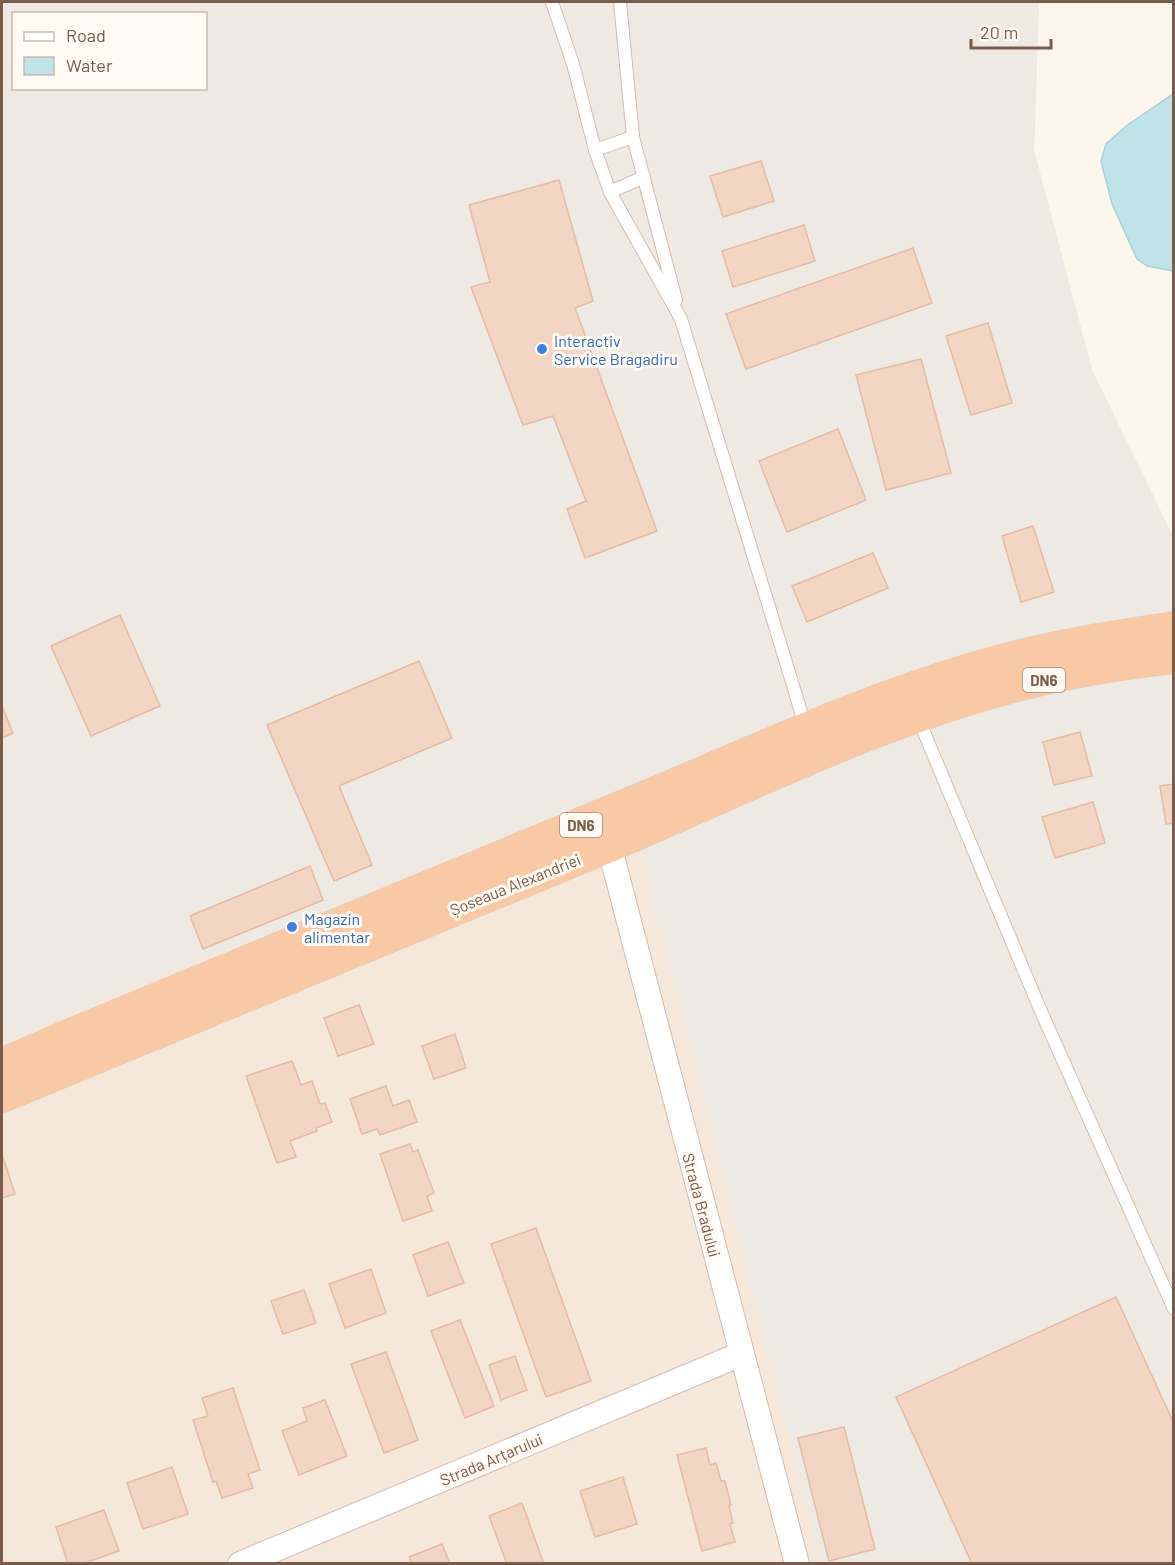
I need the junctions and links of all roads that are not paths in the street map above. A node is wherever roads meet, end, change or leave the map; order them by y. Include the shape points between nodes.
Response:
1 (552, 2) edge
2 (620, 2) edge
3 (633, 137) junction
4 (595, 150) junction
5 (644, 177) junction
6 (610, 192) junction
7 (681, 319) junction
8 (1173, 628) edge
9 (1173, 657) edge
10 (918, 717) junction
11 (806, 728) junction
12 (609, 845) junction
13 (2, 1065) edge
14 (2, 1096) edge
15 (1173, 1309) edge
16 (741, 1354) junction
17 (240, 1563) edge
18 (797, 1563) edge

1 - 4 lane
2 - 3 lane
3 - 4 lane
3 - 5 lane
4 - 6 lane
5 - 6 lane
5 - 7 lane
6 - 7 lane
7 - 11 lane
8 - 11 highway, Șoseaua Alexandriei / DN6 via 989,664
9 - 10 highway, Șoseaua Alexandriei / DN6 via 1021,685
10 - 12 highway, Șoseaua Alexandriei / DN6 via 811,757
10 - 15 lane via 1040,1010
11 - 13 highway, Șoseaua Alexandriei / DN6
12 - 14 highway, Șoseaua Alexandriei / DN6
12 - 16 street, Strada Bradului
16 - 17 street, Strada Arțarului
16 - 18 street, Strada Bradului

